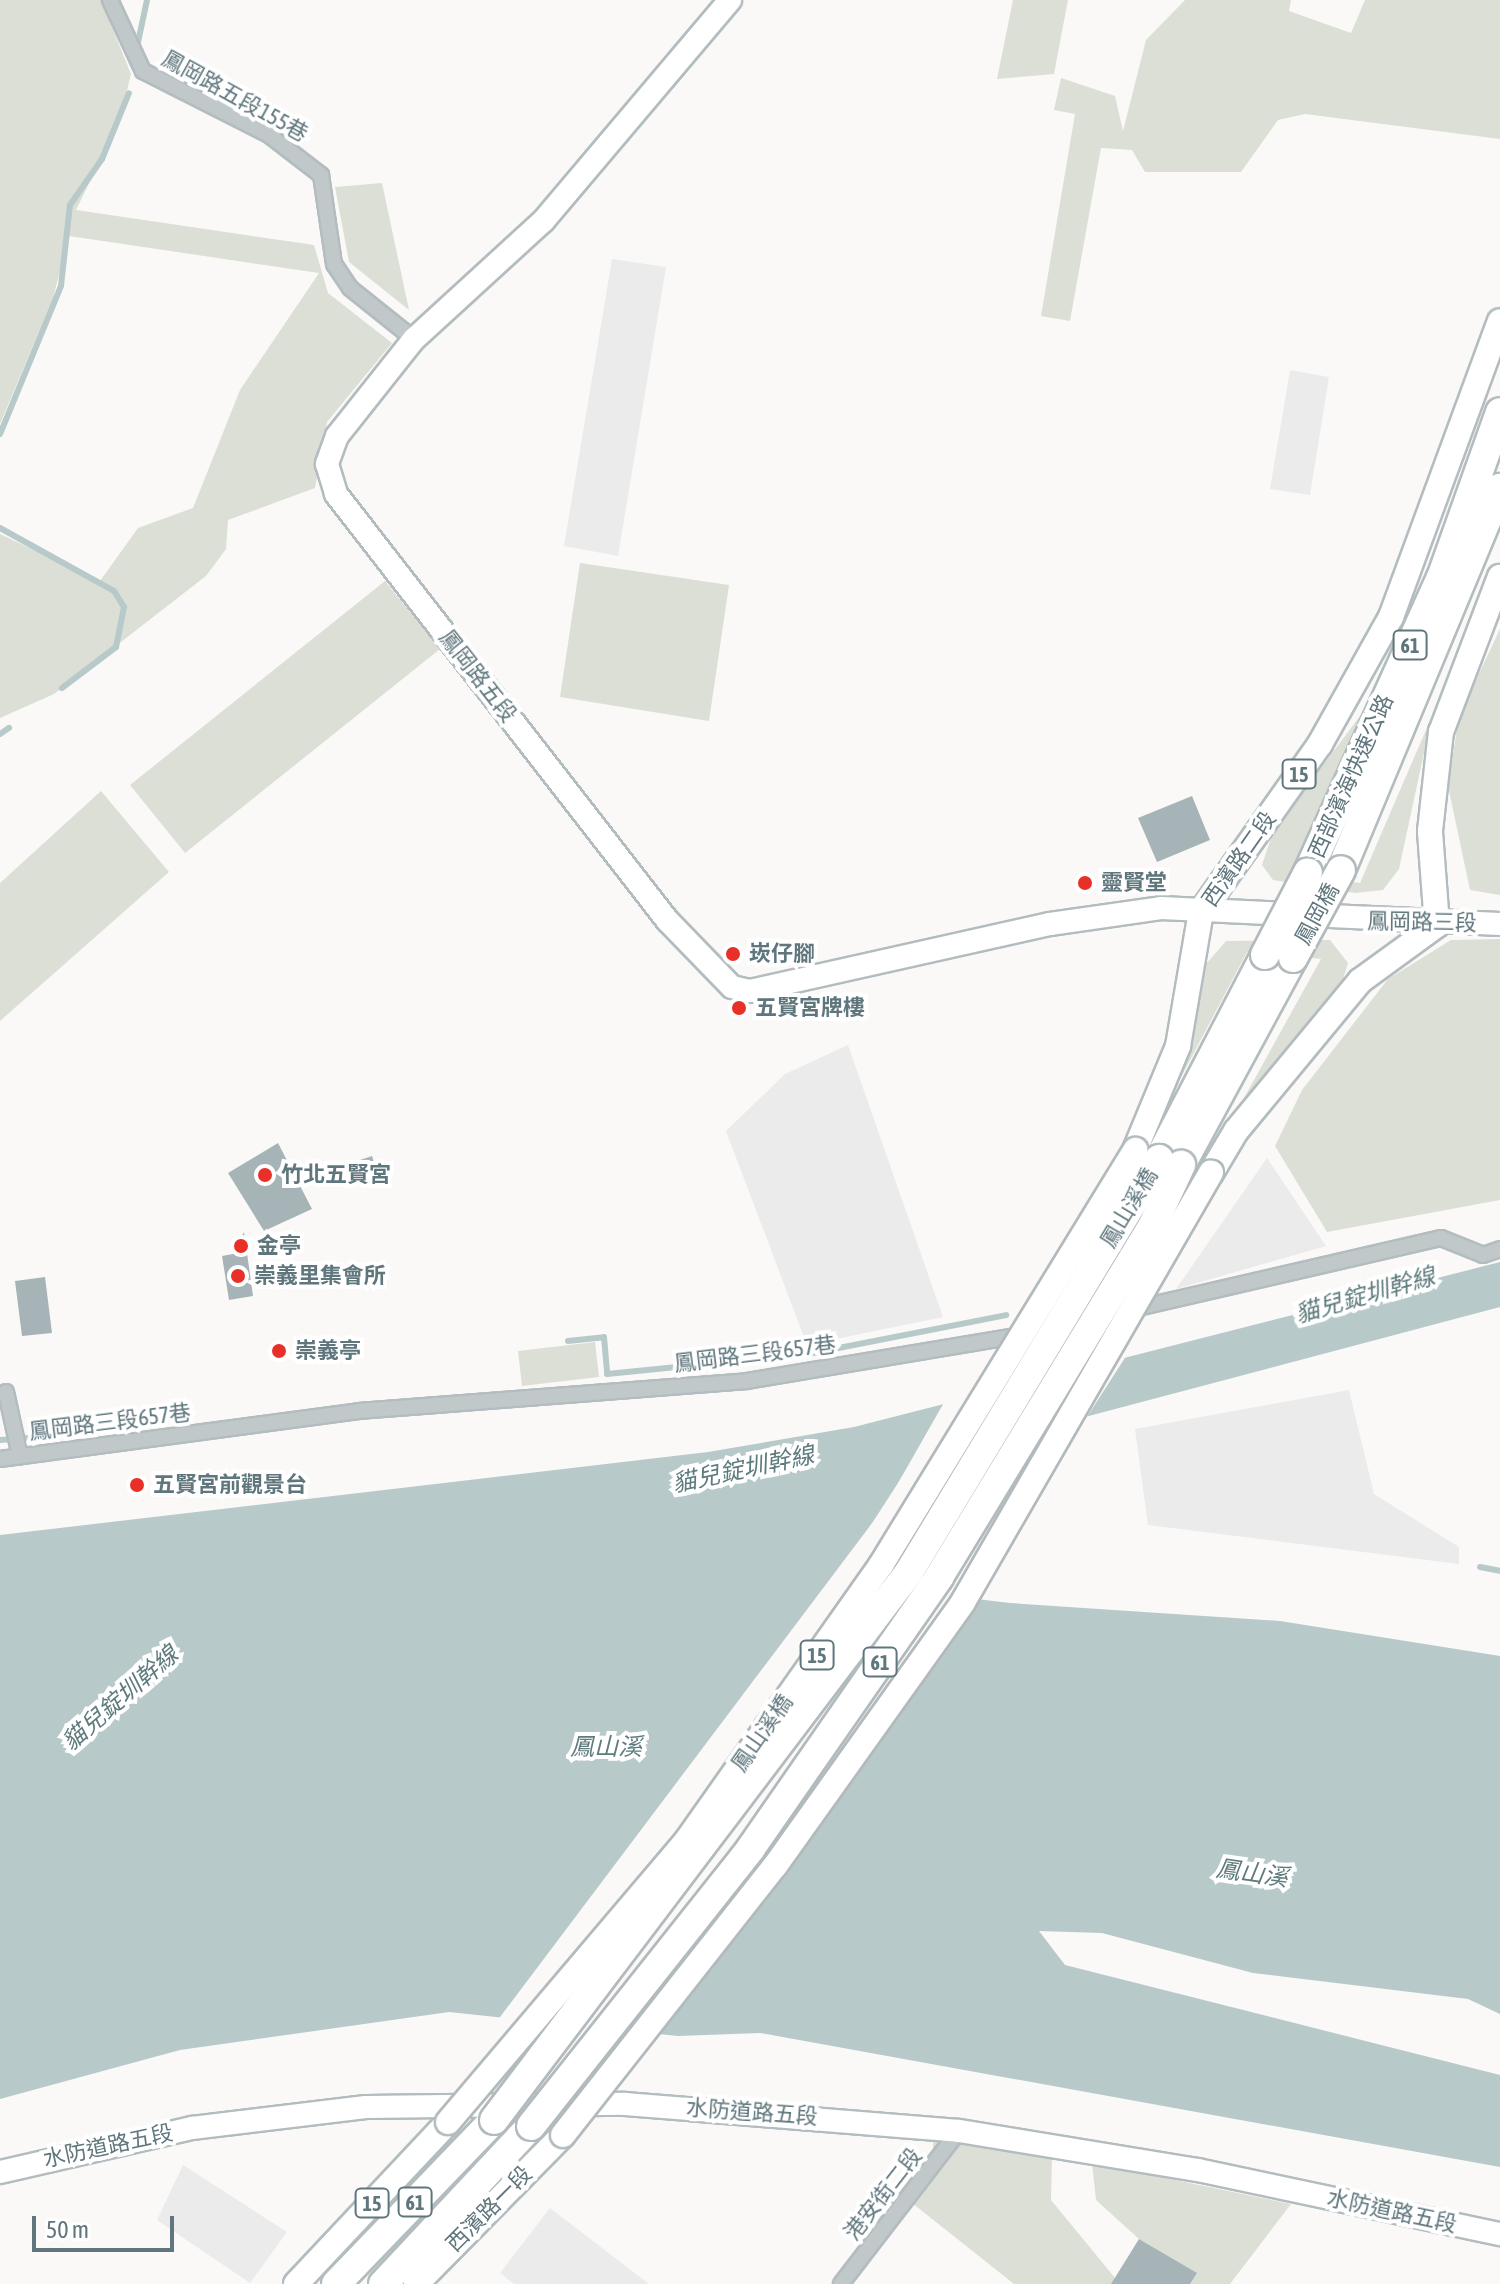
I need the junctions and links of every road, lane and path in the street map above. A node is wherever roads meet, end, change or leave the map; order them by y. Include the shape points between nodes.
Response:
1 (110, 0) edge
2 (730, 0) edge
3 (1500, 321) edge
4 (414, 339) junction
5 (1500, 412) edge
6 (1500, 488) edge
7 (1500, 577) edge
8 (1341, 870) joint
9 (1308, 872) joint
10 (1201, 912) junction
11 (1500, 924) edge
12 (1437, 925) junction
13 (1279, 957) junction
14 (1158, 1158) junction
15 (1500, 1249) edge
16 (6, 1392) dead end
17 (20, 1456) junction
18 (0, 1459) edge
19 (959, 2131) junction
20 (0, 2172) edge
21 (1500, 2234) edge
22 (296, 2284) edge
23 (336, 2284) edge
24 (383, 2284) edge
25 (416, 2284) edge
26 (841, 2284) edge

1 - 4 street, 鳳岡路五段155巷 via 143,71 269,135 321,175 334,264 350,288
2 - 4 street, 鳳岡路五段 via 543,221
3 - 10 main road, 西濱路二段 / 15 via 1391,617 1320,744
4 - 10 street, 鳳岡路五段 via 337,436 327,464 331,485 667,920 732,987 750,991 869,969 1050,924 1161,908
5 - 9 highway, 西部濱海快速公路 / 61 via 1441,578
6 - 8 highway, 西部濱海快速公路 / 61
7 - 12 main road via 1441,732 1430,831
8 - 13 highway, 鳳岡橋 / 61, bridge
9 - 13 highway, 鳳岡橋 / 61, bridge
10 - 12 street, 鳳岡路三段
10 - 14 main road, 西濱路二段 / 15
11 - 12 street, 鳳岡路三段
12 - 25 main road, 西濱路一段, bridge via 1360,981 1236,1131 963,1602 775,1866 563,2135
13 - 14 highway, 61
14 - 22 main road, 鳳山溪橋 / 15, bridge via 687,1840 448,2122
14 - 23 highway, 鳳山溪橋 / 61, bridge via 909,1572 494,2120
14 - 24 highway, 鳳山溪橋 / 61, bridge via 1151,1229 939,1577 751,1848 531,2126
15 - 17 street, 鳳岡路三段657巷 via 1483,1255 1441,1238 1002,1340 747,1381 359,1411
16 - 17 street
17 - 18 street, 鳳岡路三段657巷
19 - 20 street, 水防道路五段 via 625,2104 366,2107 192,2128
19 - 21 street, 水防道路五段 via 1198,2170
19 - 26 street, 港安街二段

